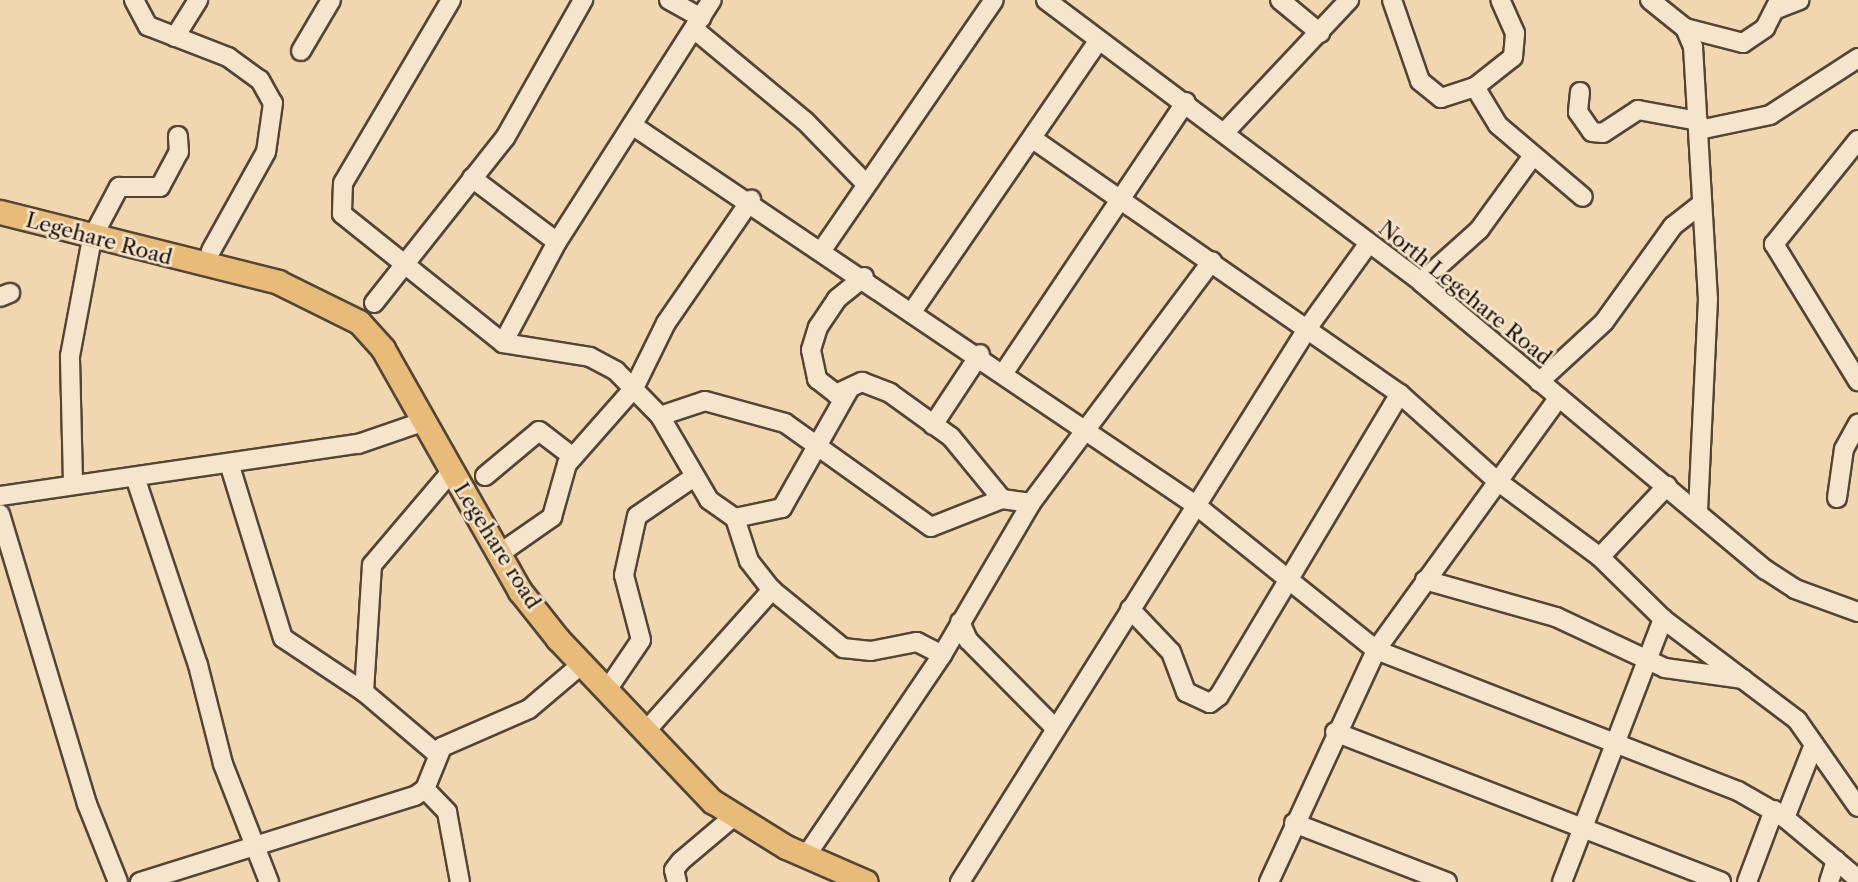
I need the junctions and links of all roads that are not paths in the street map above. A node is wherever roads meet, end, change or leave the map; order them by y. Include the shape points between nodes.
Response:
1 (134, 0) edge
2 (198, 0) edge
3 (331, 0) edge
4 (451, 0) edge
5 (583, 0) edge
6 (669, 0) edge
7 (712, 0) edge
8 (994, 0) edge
9 (1046, 0) edge
10 (1280, 0) edge
11 (1349, 0) edge
12 (1392, 0) edge
13 (1500, 0) edge
14 (1650, 0) edge
15 (1800, 0) edge
16 (1779, 4) edge
17 (697, 23) junction
18 (1685, 28) junction
19 (1320, 33) junction
20 (175, 37) junction
21 (1097, 41) junction
22 (301, 51) dead end
23 (1858, 58) edge
24 (1475, 87) junction
25 (1580, 92) dead end
26 (1185, 102) junction
27 (632, 125) junction
28 (1698, 125) junction
29 (1224, 133) junction
30 (178, 136) dead end
31 (1033, 139) junction
32 (1858, 140) edge
33 (1532, 157) junction
34 (472, 178) junction
35 (865, 183) junction
36 (1583, 197) dead end
37 (1124, 198) junction
38 (751, 200) junction
39 (1700, 205) junction
40 (0, 212) edge
41 (92, 237) junction
42 (557, 242) junction
43 (1369, 243) junction
44 (822, 250) junction
45 (206, 261) junction
46 (1212, 261) junction
47 (404, 268) junction
48 (864, 277) junction
49 (1421, 282) junction
50 (374, 303) dead end
51 (914, 309) junction
52 (1309, 326) junction
53 (503, 343) junction
54 (980, 354) junction
55 (1005, 371) junction
56 (1858, 381) edge
57 (1539, 382) junction
58 (635, 388) junction
59 (850, 388) junction
60 (1400, 394) junction
61 (1559, 397) junction
62 (660, 416) junction
63 (422, 422) junction
64 (1858, 424) edge
65 (933, 425) junction
66 (1086, 430) junction
67 (821, 447) junction
68 (573, 457) junction
69 (229, 463) junction
70 (451, 472) junction
71 (485, 476) dead end
72 (135, 477) junction
73 (694, 477) junction
74 (1496, 480) junction
75 (73, 482) junction
76 (1667, 486) junction
77 (0, 496) edge
78 (1836, 498) dead end
79 (1002, 499) junction
80 (1031, 503) junction
81 (1197, 506) junction
82 (1698, 510) junction
83 (0, 514) edge
84 (735, 518) junction
85 (499, 554) junction
86 (1600, 557) junction
87 (1288, 580) junction
88 (1425, 580) junction
89 (772, 590) junction
90 (1130, 609) junction
91 (1858, 612) edge
92 (1663, 620) junction
93 (960, 622) junction
94 (1376, 650) junction
95 (942, 654) junction
96 (1648, 659) junction
97 (582, 664) junction
98 (1746, 679) junction
99 (607, 690) junction
100 (364, 692) junction
101 (1053, 726) junction
102 (645, 732) junction
103 (1335, 732) junction
104 (1619, 746) junction
105 (1813, 747) junction
106 (437, 754) junction
107 (425, 789) junction
108 (1858, 807) edge
109 (1779, 814) junction
110 (733, 817) junction
111 (1294, 823) junction
112 (1580, 831) junction
113 (257, 843) junction
114 (806, 856) junction
115 (1836, 860) junction
116 (1858, 879) edge
117 (118, 882) edge
118 (140, 882) edge
119 (269, 882) edge
120 (460, 882) edge
121 (677, 882) edge
122 (866, 882) edge
123 (960, 882) edge
124 (1269, 882) edge
125 (1447, 882) edge
126 (1562, 882) edge
127 (1721, 882) edge
128 (1748, 882) edge
129 (1829, 882) edge

1 - 20 street via 148,26
2 - 20 street
3 - 22 street
4 - 47 street via 343,183 340,209 352,226
5 - 34 street via 505,138
6 - 17 street
7 - 17 street
8 - 35 street
9 - 21 street, North Legehare Road
10 - 19 street
11 - 19 street
12 - 24 street via 1425,88 1441,98
13 - 24 street via 1517,50
14 - 18 street
15 - 16 street
16 - 18 street via 1757,37 1743,43
17 - 27 street
17 - 35 street via 805,121
18 - 28 street via 1693,47
19 - 29 street
20 - 45 street via 228,57 260,80 273,103 266,152
21 - 26 street, North Legehare Road
21 - 31 street
23 - 28 street via 1770,115
24 - 33 street via 1497,125
25 - 28 street via 1578,112 1591,132 1603,132 1638,110
26 - 29 street, North Legehare Road
26 - 37 street
27 - 38 street
27 - 42 street
28 - 39 street
29 - 43 street, North Legehare Road
30 - 41 street via 179,152 160,187 120,187
31 - 37 street
31 - 51 street
32 - 56 street via 1773,244
33 - 36 street
33 - 49 street via 1479,230
34 - 42 street
34 - 47 street
35 - 44 street
37 - 46 street
37 - 55 street
38 - 44 street
38 - 58 street via 666,323
39 - 57 street via 1673,226 1604,322
39 - 82 street via 1708,299
40 - 41 main road, Legehare Road
41 - 45 main road, Legehare Road
41 - 75 street via 70,356
42 - 53 street
43 - 49 street, North Legehare Road
43 - 52 street
44 - 48 street
45 - 63 main road, Legehare road via 278,282 359,322 383,349
46 - 52 street
46 - 66 street
47 - 50 street
47 - 53 street
48 - 51 street
48 - 59 street via 837,299 811,349 817,379 828,392
49 - 57 street, North Legehare Road
51 - 54 street
52 - 60 street
52 - 81 street
53 - 58 street via 601,360
54 - 55 street
54 - 65 street
55 - 66 street
57 - 61 street, North Legehare Road
58 - 62 street
58 - 68 street
59 - 65 street via 873,383
59 - 67 street
60 - 74 street
60 - 87 street
61 - 74 street
61 - 76 street, North Legehare Road
62 - 67 street via 705,401 724,403 785,423
62 - 73 street
63 - 69 street via 358,444
63 - 70 main road, Legehare road
64 - 78 street via 1844,449
65 - 79 street via 951,437
66 - 80 street
66 - 81 street
67 - 79 street via 931,527
67 - 84 street via 782,508
68 - 71 street via 539,431
68 - 85 street via 552,517
69 - 72 street
69 - 100 street via 283,638
70 - 85 main road, Legehare road
70 - 100 street via 372,565
72 - 75 street
72 - 113 street via 202,678 223,764
73 - 84 street via 709,500
73 - 99 street via 643,508 633,527 624,575 641,640
74 - 86 street
74 - 88 street
75 - 77 street
76 - 82 street, North Legehare Road
76 - 86 street
79 - 80 street
80 - 93 street
81 - 87 street
81 - 90 street
82 - 91 street, North Legehare Road via 1795,589
83 - 117 street via 87,804
84 - 89 street via 749,561
85 - 97 main road, Legehare road via 520,591
86 - 92 street
87 - 90 street via 1210,703 1186,692 1171,652
87 - 94 street
88 - 94 street
88 - 96 street via 1556,617
89 - 95 street via 843,648 871,651 917,642
89 - 102 street
90 - 101 street
92 - 96 street
92 - 98 street
93 - 95 street
93 - 101 street via 968,640
94 - 103 street
94 - 104 street
95 - 114 street
96 - 98 street via 1691,675
96 - 104 street
97 - 99 main road, Legehare road
97 - 106 street via 529,709 478,726
98 - 105 street via 1797,720
99 - 102 main road, Legehare road
100 - 106 street
101 - 123 street
102 - 110 main road, Legehare road
103 - 111 street
103 - 112 street
104 - 109 street
104 - 112 street
105 - 108 street
105 - 109 street
106 - 107 street
107 - 113 street
107 - 120 street via 446,812
109 - 115 street
109 - 128 street
110 - 114 main road, Legehare road
110 - 121 street via 681,861 674,870
111 - 124 street
111 - 125 street
112 - 126 street
112 - 127 street
113 - 118 street
113 - 119 street
114 - 122 main road, Legehare road
115 - 116 street
115 - 129 street

